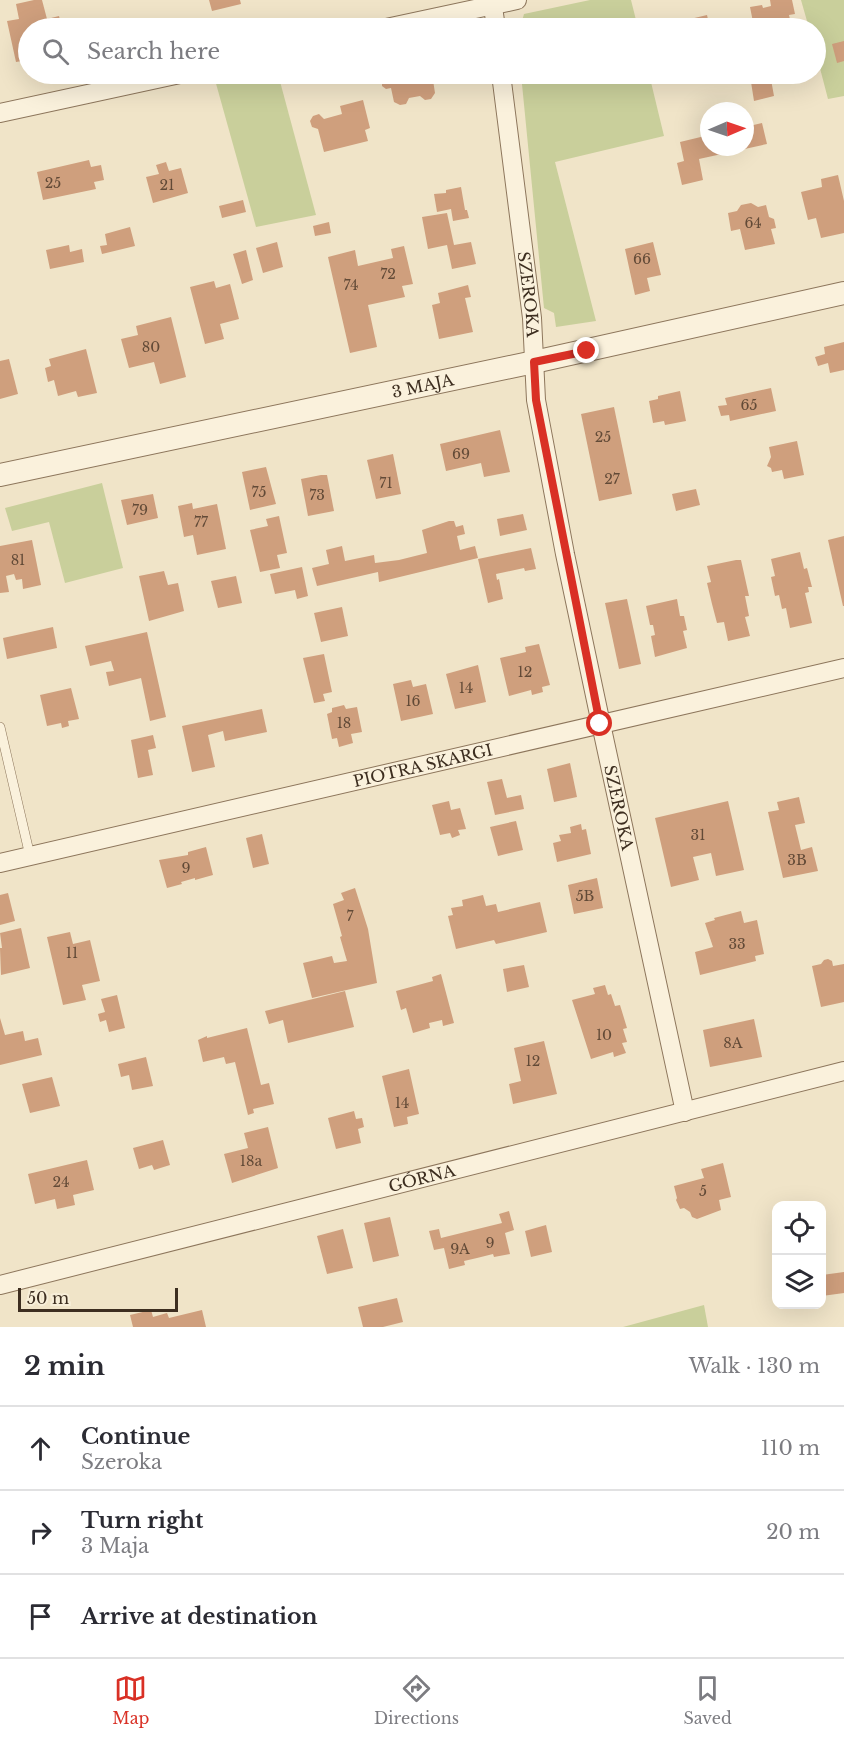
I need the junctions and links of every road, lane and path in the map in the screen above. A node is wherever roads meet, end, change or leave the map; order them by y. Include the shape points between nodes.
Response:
1 (517, 0) edge
2 (493, 3) edge
3 (429, 18) edge
4 (495, 18) edge
5 (134, 84) edge
6 (502, 84) edge
7 (0, 113) edge
8 (844, 293) edge
9 (534, 362) junction
10 (0, 475) edge
11 (844, 668) edge
12 (600, 724) junction
13 (0, 727) edge
14 (30, 856) junction
15 (0, 863) edge
16 (844, 1071) edge
17 (685, 1112) junction
18 (0, 1285) edge

1 - 2 street
2 - 3 street
2 - 4 street
5 - 7 street
6 - 9 street, SZEROKA via 532,318
8 - 9 street, 3 MAJA
9 - 10 street, 3 MAJA
9 - 12 street, SZEROKA via 536,400
11 - 12 street, PIOTRA SKARGI
12 - 14 street, PIOTRA SKARGI
12 - 17 street, SZEROKA
13 - 14 lane
14 - 15 street, PIOTRA SKARGI
16 - 17 street, GÓRNA
17 - 18 street, GÓRNA

